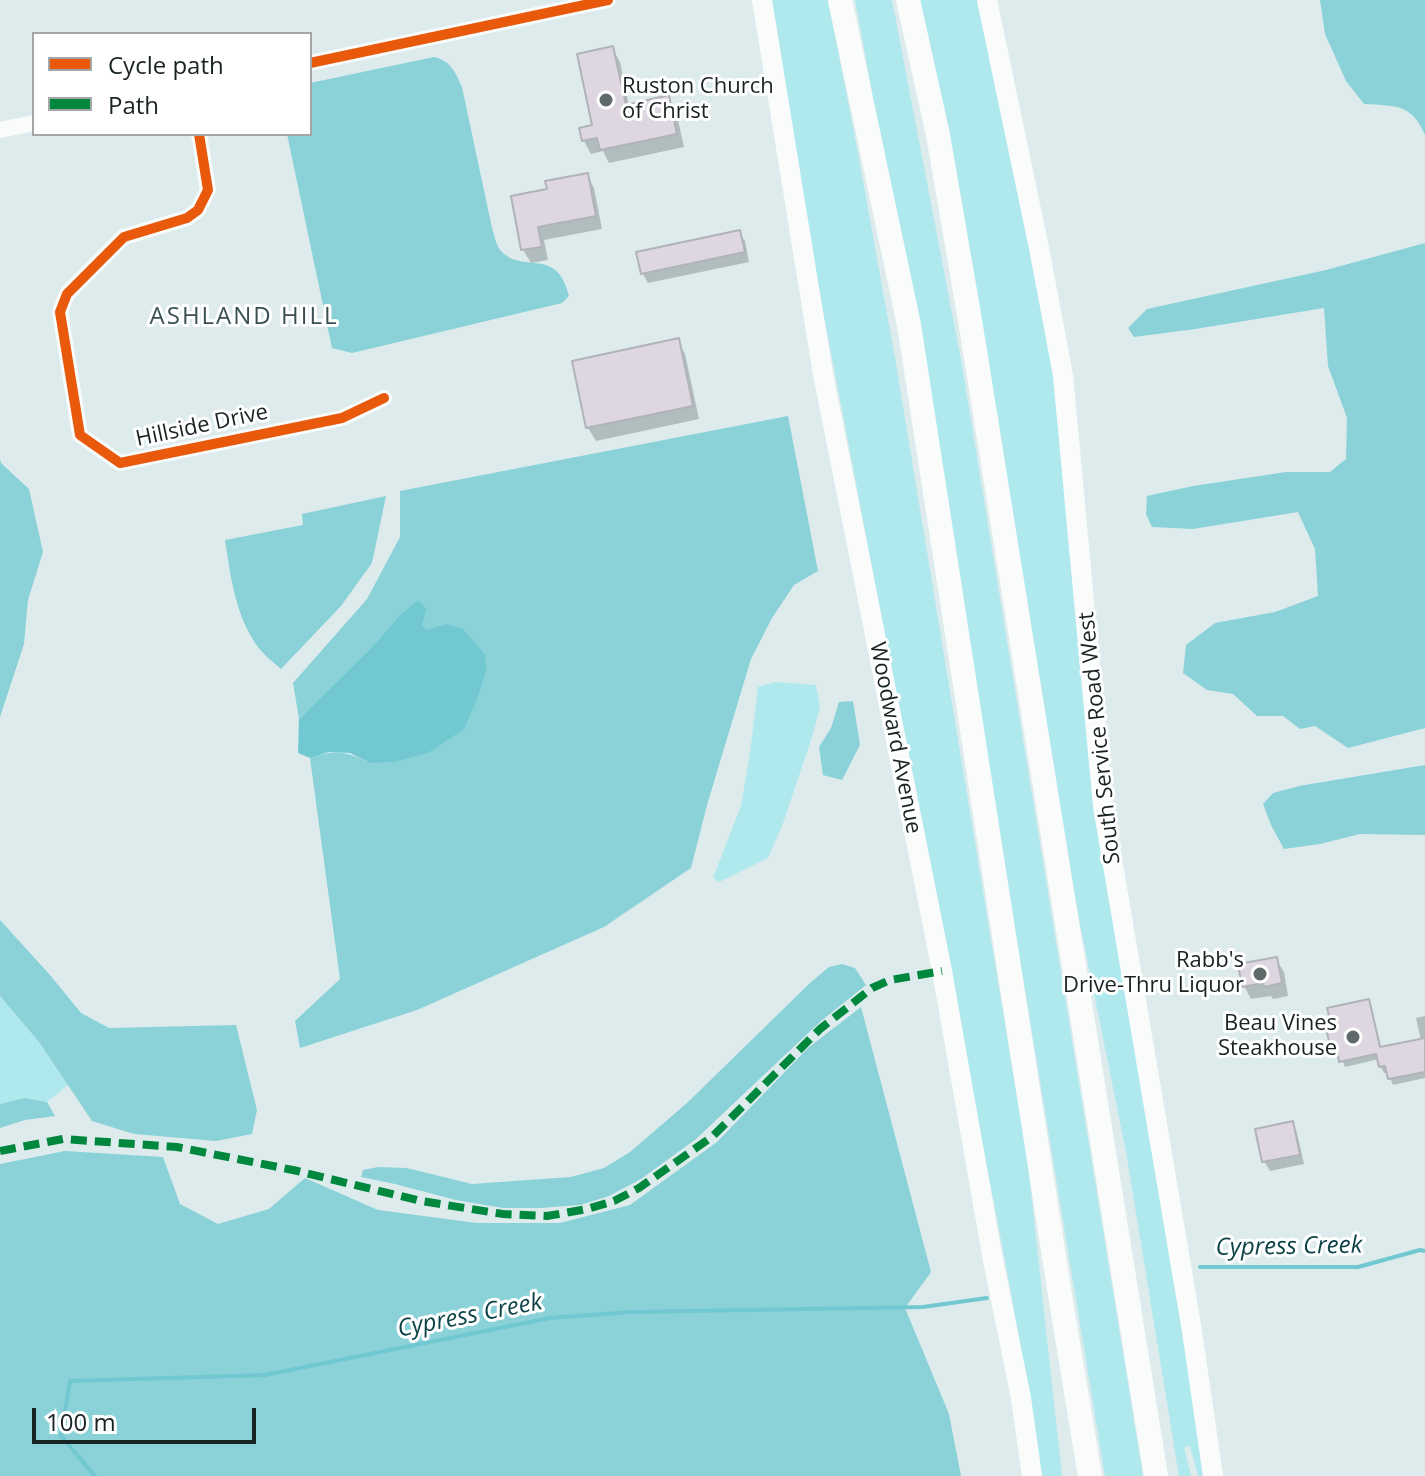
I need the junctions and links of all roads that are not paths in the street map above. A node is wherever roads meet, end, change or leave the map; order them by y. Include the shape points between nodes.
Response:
1 (608, 0) edge
2 (762, 0) edge
3 (840, 0) edge
4 (908, 0) edge
5 (987, 0) edge
6 (312, 63) edge
7 (32, 123) edge
8 (0, 130) edge
9 (199, 136) edge
10 (384, 398) dead end
11 (1155, 1470) edge
12 (1032, 1476) edge
13 (1088, 1476) edge
14 (1213, 1476) edge

1 - 6 street
2 - 12 main road, Woodward Avenue via 823,374 942,971
3 - 13 highway via 909,325
4 - 11 highway via 969,314
5 - 14 main road, South Service Road West via 1063,375 1103,806
7 - 8 street
9 - 10 street, Hillside Drive via 208,190 198,210 124,237 67,294 60,312 80,435 120,463 342,418

